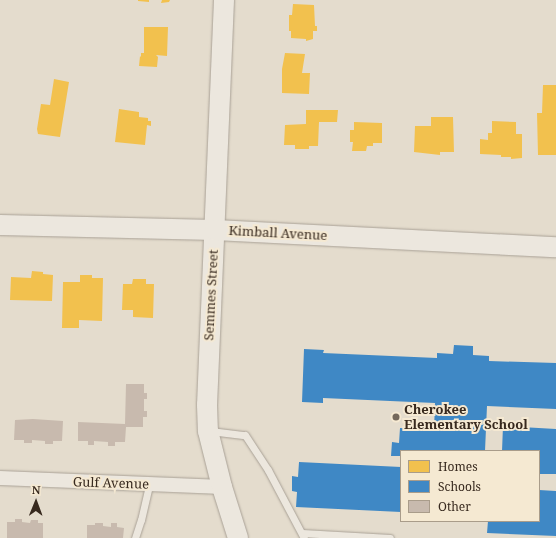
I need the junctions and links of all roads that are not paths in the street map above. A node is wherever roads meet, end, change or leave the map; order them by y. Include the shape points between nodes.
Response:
1 (224, 0) edge
2 (0, 225) edge
3 (215, 230) junction
4 (556, 247) edge
5 (208, 431) junction
6 (0, 478) edge
7 (149, 484) junction
8 (222, 488) junction
9 (303, 535) edge
10 (135, 538) edge
11 (238, 538) edge
12 (390, 538) edge

1 - 3 main road, Semmes Street
2 - 3 main road, Kimball Avenue
3 - 4 main road, Kimball Avenue
3 - 5 main road, Semmes Street via 208,354
5 - 8 main road, Semmes Street
5 - 9 lane via 245,435 268,470
6 - 7 street, Gulf Avenue
7 - 8 street, Gulf Avenue
7 - 10 lane
8 - 11 main road, Semmes Street
9 - 12 lane

